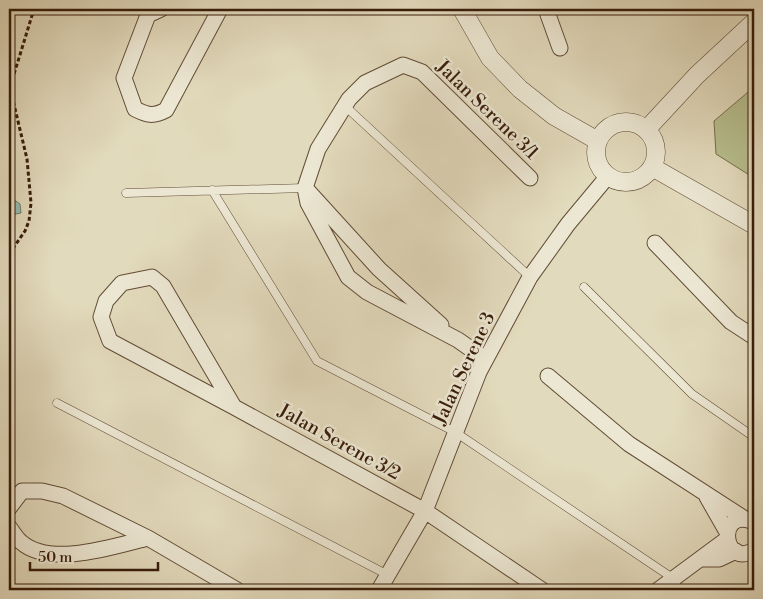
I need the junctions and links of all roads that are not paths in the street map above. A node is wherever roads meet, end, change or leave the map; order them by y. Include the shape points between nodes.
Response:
1 (161, 9) edge
2 (220, 9) edge
3 (462, 9) edge
4 (546, 9) edge
5 (754, 22) edge
6 (560, 48) dead end
7 (345, 106) junction
8 (646, 130) junction
9 (598, 141) junction
10 (652, 167) junction
11 (608, 176) junction
12 (530, 178) dead end
13 (305, 188) junction
14 (212, 190) junction
15 (126, 193) dead end
16 (754, 225) edge
17 (654, 243) dead end
18 (530, 277) junction
19 (584, 287) dead end
20 (754, 338) edge
21 (458, 340) junction
22 (485, 359) junction
23 (548, 376) dead end
24 (57, 403) dead end
25 (234, 407) junction
26 (455, 432) junction
27 (754, 437) edge
28 (706, 496) junction
29 (9, 508) edge
30 (426, 511) junction
31 (751, 521) edge
32 (9, 527) edge
33 (148, 538) junction
34 (741, 548) edge
35 (388, 574) junction
36 (676, 584) edge
37 (237, 590) edge
38 (378, 590) edge
39 (542, 590) edge
40 (658, 590) edge

1 - 2 street via 148,14 124,78 135,109 149,115 166,110
3 - 9 street via 490,58 520,89 554,116
4 - 6 street
5 - 8 street via 696,75
7 - 12 street, Jalan Serene 3/1 via 365,83 403,65 422,72
7 - 13 street, Jalan Serene 3/1 via 318,149
7 - 18 lane
8 - 9 street via 638,124 619,123 603,132
8 - 10 street via 656,147
9 - 11 street via 597,160
10 - 11 street via 637,180 622,181
10 - 16 street
11 - 18 street, Jalan Serene 3
13 - 14 lane
13 - 21 street via 380,269
13 - 21 street via 308,204 348,276 367,292
14 - 15 lane
14 - 26 lane via 316,361
17 - 20 street via 731,322
18 - 22 street, Jalan Serene 3
19 - 27 lane via 692,394
21 - 22 street
22 - 26 street, Jalan Serene 3
23 - 28 street via 629,444
24 - 35 lane
25 - 25 street, Jalan Serene 3/2 via 110,341 101,316 106,301 122,283 152,277 163,286
25 - 30 street, Jalan Serene 3/2
26 - 30 street, Jalan Serene 3
26 - 36 lane
28 - 31 street
28 - 34 street
29 - 33 street via 22,491 42,491 63,496
30 - 35 street, Jalan Serene 3
30 - 39 street, Jalan Serene 3/2
31 - 34 street via 734,522
32 - 33 street via 21,542 33,550 54,554 74,554
33 - 37 street
34 - 36 street via 702,558
35 - 38 street, Jalan Serene 3
36 - 40 street

